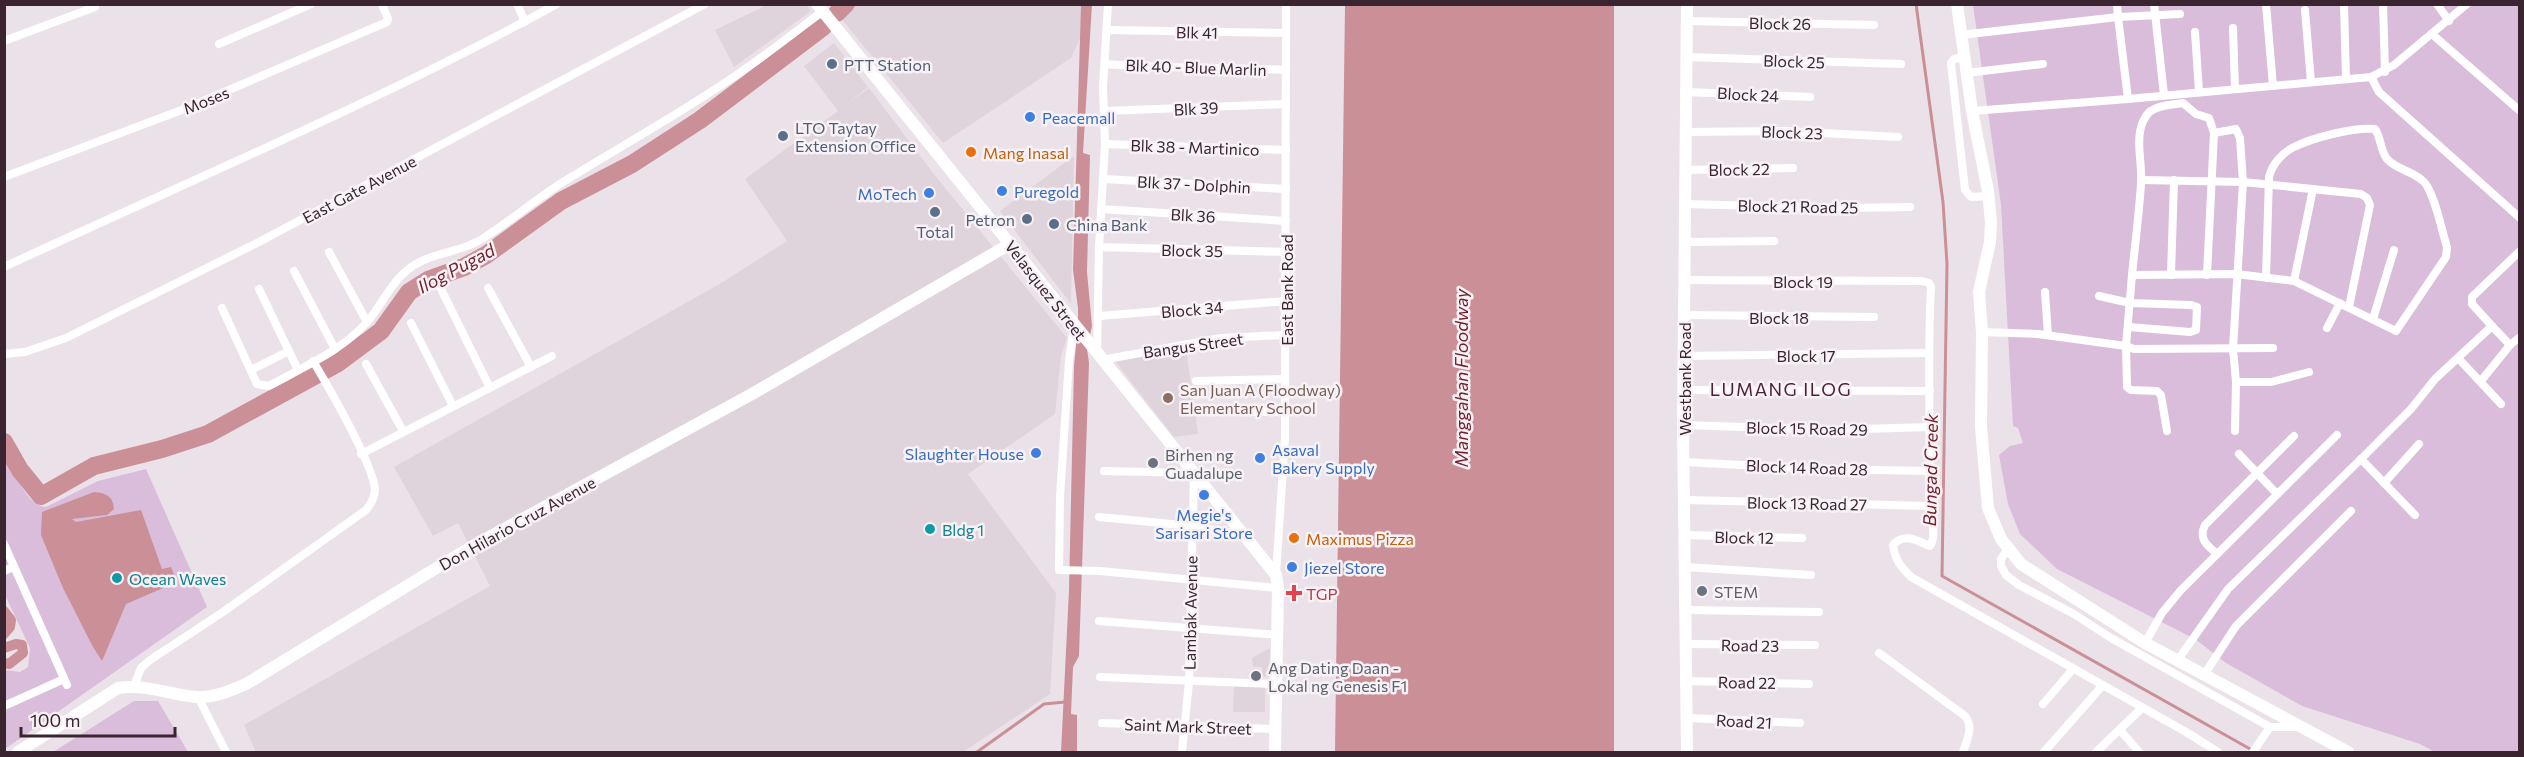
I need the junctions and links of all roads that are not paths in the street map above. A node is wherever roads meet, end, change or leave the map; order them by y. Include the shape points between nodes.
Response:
1 (311, 4) edge
2 (382, 4) edge
3 (517, 4) edge
4 (557, 4) edge
5 (705, 4) edge
6 (1108, 4) edge
7 (1286, 4) edge
8 (1687, 4) edge
9 (1957, 4) edge
10 (2117, 4) edge
11 (2154, 4) edge
12 (2266, 4) edge
13 (2344, 4) edge
14 (2384, 4) edge
15 (2437, 4) edge
16 (2467, 4) edge
17 (95, 7) dead end
18 (820, 8) edge
19 (2305, 10) dead end
20 (2155, 14) junction
21 (2180, 14) dead end
22 (2118, 17) junction
23 (1687, 21) junction
24 (2449, 21) junction
25 (525, 22) junction
26 (1874, 25) dead end
27 (2233, 28) dead end
28 (1107, 30) junction
29 (2195, 32) dead end
30 (1286, 33) junction
31 (1961, 35) junction
32 (2433, 35) junction
33 (4, 41) edge
34 (219, 44) dead end
35 (1688, 57) junction
36 (1964, 57) junction
37 (1106, 64) junction
38 (1901, 64) dead end
39 (2043, 64) dead end
40 (1286, 70) junction
41 (2385, 72) junction
42 (1966, 73) junction
43 (2371, 77) junction
44 (2346, 79) junction
45 (2311, 82) junction
46 (2273, 86) junction
47 (2235, 89) junction
48 (1686, 92) junction
49 (2199, 92) junction
50 (2164, 95) junction
51 (1810, 97) dead end
52 (2128, 99) junction
53 (1286, 104) junction
54 (1106, 111) junction
55 (1972, 111) junction
56 (2520, 111) edge
57 (1686, 132) junction
58 (2214, 133) junction
59 (1898, 137) dead end
60 (1105, 144) junction
61 (1286, 150) junction
62 (1793, 168) dead end
63 (1685, 170) junction
64 (4, 177) edge
65 (1103, 179) junction
66 (2141, 180) junction
67 (2174, 180) junction
68 (2212, 180) junction
69 (2243, 182) junction
70 (2270, 185) junction
71 (1286, 189) junction
72 (2313, 189) junction
73 (1989, 196) junction
74 (1685, 204) junction
75 (1910, 207) dead end
76 (1101, 209) junction
77 (2520, 218) edge
78 (1286, 220) junction
79 (1774, 241) dead end
80 (1686, 242) junction
81 (1010, 244) junction
82 (1099, 247) junction
83 (2394, 250) dead end
84 (2520, 251) edge
85 (329, 252) dead end
86 (1286, 252) junction
87 (4, 267) edge
88 (294, 271) dead end
89 (2236, 274) junction
90 (2132, 275) junction
91 (2171, 275) junction
92 (2207, 275) junction
93 (2266, 278) junction
94 (1685, 280) junction
95 (2294, 282) junction
96 (488, 288) dead end
97 (259, 289) dead end
98 (441, 289) dead end
99 (2045, 292) dead end
100 (2098, 296) dead end
101 (1286, 301) junction
102 (2130, 303) junction
103 (2340, 303) junction
104 (222, 308) dead end
105 (2349, 308) junction
106 (1685, 315) junction
107 (1099, 316) junction
108 (1874, 317) dead end
109 (2373, 319) junction
110 (367, 322) junction
111 (411, 323) dead end
112 (1074, 326) junction
113 (2492, 326) junction
114 (2129, 327) junction
115 (2327, 328) dead end
116 (1982, 332) junction
117 (1285, 335) junction
118 (2048, 335) junction
119 (2520, 337) edge
120 (2510, 345) junction
121 (2126, 346) junction
122 (2273, 348) dead end
123 (334, 349) junction
124 (2233, 349) junction
125 (289, 351) junction
126 (1928, 353) junction
127 (4, 354) edge
128 (552, 356) dead end
129 (1684, 356) junction
130 (1099, 357) junction
131 (2458, 357) junction
132 (313, 361) junction
133 (366, 364) dead end
134 (531, 367) junction
135 (251, 370) junction
136 (298, 370) junction
137 (2309, 372) dead end
138 (1286, 379) junction
139 (1196, 381) dead end
140 (2481, 381) junction
141 (2236, 382) junction
142 (490, 388) junction
143 (1684, 390) junction
144 (1930, 391) junction
145 (2501, 404) dead end
146 (453, 406) junction
147 (1203, 412) dead end
148 (1285, 412) junction
149 (1683, 425) junction
150 (1930, 427) junction
151 (2167, 431) dead end
152 (2235, 431) dead end
153 (403, 432) junction
154 (2337, 435) dead end
155 (2294, 436) dead end
156 (2419, 444) dead end
157 (361, 454) junction
158 (2239, 454) dead end
159 (2361, 459) junction
160 (1684, 462) junction
161 (1104, 471) dead end
162 (1930, 471) junction
163 (1194, 473) junction
164 (2256, 473) junction
165 (2384, 483) junction
166 (2277, 494) junction
167 (1685, 500) junction
168 (1929, 506) junction
169 (2351, 511) dead end
170 (2415, 515) dead end
171 (1100, 517) dead end
172 (1191, 526) junction
173 (1244, 535) junction
174 (1686, 535) junction
175 (1802, 538) dead end
176 (4, 544) edge
177 (2008, 549) junction
178 (2217, 554) junction
179 (1685, 567) junction
180 (9, 569) edge
181 (1811, 575) dead end
182 (1190, 579) junction
183 (1277, 581) junction
184 (1685, 610) junction
185 (1819, 612) dead end
186 (1099, 621) dead end
187 (1189, 628) junction
188 (1277, 635) junction
189 (2145, 643) junction
190 (1686, 644) junction
191 (1815, 645) dead end
192 (1879, 652) dead end
193 (2177, 661) junction
194 (2073, 669) junction
195 (2204, 675) junction
196 (1100, 676) dead end
197 (1189, 681) junction
198 (1685, 681) junction
199 (1275, 684) junction
200 (1809, 684) dead end
201 (134, 686) junction
202 (2103, 686) junction
203 (198, 697) junction
204 (2043, 704) dead end
205 (4, 706) edge
206 (2142, 708) junction
207 (1687, 718) junction
208 (1102, 723) dead end
209 (1800, 723) dead end
210 (1184, 727) junction
211 (2270, 727) junction
212 (2301, 727) junction
213 (1275, 729) junction
214 (2120, 730) junction
215 (18, 753) edge
216 (226, 753) edge
217 (1182, 753) edge
218 (1275, 753) edge
219 (1688, 753) edge
220 (1963, 753) edge
221 (2044, 753) edge
222 (2096, 753) edge
223 (2139, 753) edge
224 (2218, 753) edge
225 (2253, 753) edge
226 (2348, 753) edge

1 - 34 street
2 - 64 street, Moses via 387,22 187,108
3 - 25 street
4 - 25 street
5 - 127 street, East Gate Avenue via 174,285 66,338 25,352
6 - 28 street
7 - 30 street, East Bank Road
8 - 23 street, Westbank Road
9 - 31 street
10 - 22 street
11 - 20 street
12 - 46 street
13 - 44 street
14 - 41 street
15 - 24 street
16 - 24 street
17 - 33 street
18 - 81 street, Velasquez Street
18 - 110 street via 735,76 566,180 481,240 411,267 395,282
19 - 45 street
20 - 21 street
20 - 22 street
20 - 50 street
22 - 31 street
22 - 52 street
23 - 26 street, Block 26
23 - 35 street, Westbank Road
24 - 32 street
25 - 87 street via 260,150
27 - 47 street
28 - 30 street, Blk 41
28 - 37 street
29 - 49 street
30 - 40 street, East Bank Road
31 - 36 street
32 - 41 street
32 - 56 street
35 - 38 street, Block 25
35 - 48 street, Westbank Road
36 - 42 street
36 - 73 street via 1951,63 1965,190 1971,197
37 - 40 street, Blk 40 - Blue Marlin
37 - 54 street
39 - 42 street
40 - 53 street, East Bank Road
41 - 43 street
42 - 55 street
43 - 44 street
43 - 77 street via 2379,92
44 - 45 street
45 - 46 street
46 - 47 street
47 - 49 street
48 - 51 street, Block 24
48 - 57 street, Westbank Road
49 - 50 street
50 - 52 street
52 - 55 street
53 - 54 street, Blk 39
53 - 61 street, East Bank Road
54 - 60 street
55 - 73 street
57 - 59 street, Block 23 via 1785,131
57 - 63 street, Westbank Road
58 - 66 street via 2209,118 2196,114 2183,103 2153,108 2141,126
58 - 68 street
58 - 69 street via 2236,129 2239,133
60 - 61 street, Blk 38 - Martinico
60 - 65 street
61 - 71 street, East Bank Road
62 - 63 street, Block 22
63 - 74 street, Westbank Road
65 - 71 street, Blk 37 - Dolphin
65 - 76 street
66 - 67 street
66 - 90 street
67 - 68 street
67 - 91 street
68 - 69 street
68 - 92 street
69 - 70 street
69 - 89 street
70 - 72 street
70 - 93 street
70 - 109 street via 2271,169 2292,148 2346,130 2366,128 2379,135 2386,158 2424,181 2447,248 2444,262 2396,331
71 - 78 street, East Bank Road
72 - 95 street
72 - 105 street via 2361,194 2370,205
73 - 116 street via 1990,242 1979,292
74 - 75 street, Block 21 Road 25
74 - 80 street, Westbank Road
76 - 78 street, Blk 36
76 - 82 street
78 - 86 street, East Bank Road
79 - 80 street
80 - 94 street, Westbank Road
81 - 112 street, Velasquez Street
81 - 203 street, Don Hilario Cruz Avenue via 752,394 471,547 246,684 226,693
82 - 86 street, Block 35
82 - 107 street
83 - 109 street
84 - 113 street via 2471,301
85 - 110 street
86 - 101 street, East Bank Road
88 - 123 street
89 - 92 street
89 - 93 street
89 - 124 street
90 - 91 street
90 - 102 street
91 - 92 street
93 - 95 street
94 - 106 street, Westbank Road
94 - 126 street, Block 19 via 1922,281 1931,287
95 - 103 street
96 - 134 street
97 - 125 street
98 - 142 street
99 - 118 street
100 - 102 street
101 - 107 street, Block 34
101 - 117 street, East Bank Road
102 - 114 street
102 - 114 street via 2191,305 2198,312 2196,330
103 - 105 street
103 - 115 street
104 - 135 street
105 - 109 street
106 - 108 street, Block 18
106 - 129 street, Westbank Road
107 - 130 street
110 - 123 street
111 - 146 street
112 - 130 street, Velasquez Street
112 - 182 street via 1060,496 1063,570
113 - 120 street
113 - 131 street
114 - 121 street
116 - 118 street
116 - 177 street via 1984,489 1988,508
117 - 130 street, Bangus Street via 1221,338
117 - 138 street, East Bank Road
118 - 121 street
119 - 120 street
120 - 140 street
121 - 124 street
121 - 151 street via 2127,387 2161,395
122 - 124 street
123 - 132 street
124 - 141 street
125 - 135 street
125 - 136 street
126 - 129 street, Block 17
126 - 144 street
128 - 134 street
129 - 143 street, Westbank Road
130 - 163 street, Velasquez Street
131 - 140 street
131 - 159 street
132 - 136 street
132 - 157 street
133 - 153 street
134 - 142 street
135 - 136 street via 262,386
137 - 141 street via 2271,382
138 - 139 street
138 - 148 street, East Bank Road
140 - 145 street
141 - 152 street
142 - 146 street
143 - 144 street
143 - 149 street, Westbank Road
144 - 150 street
146 - 153 street
147 - 148 street
148 - 183 street, East Bank Road
149 - 150 street, Block 15 Road 29 via 1829,430
149 - 160 street, Westbank Road
150 - 162 street
153 - 157 street
154 - 166 street
155 - 164 street
156 - 165 street
157 - 201 street via 375,491 366,510 150,660 141,668
158 - 164 street
159 - 165 street
159 - 193 street via 2228,589
160 - 162 street, Block 14 Road 28
160 - 167 street, Westbank Road
161 - 163 street
162 - 168 street
163 - 172 street, Lambak Avenue
163 - 173 street, Velasquez Street
164 - 166 street
164 - 178 street via 2202,531 2203,541
165 - 170 street
166 - 178 street
167 - 168 street, Block 13 Road 27
167 - 174 street, Westbank Road
168 - 194 street via 1932,544 1910,538 1897,541 1893,545 1894,556 1900,567 1911,577
169 - 195 street via 2236,626
171 - 172 street
172 - 173 street
172 - 182 street, Lambak Avenue
173 - 183 street, Velasquez Street
174 - 175 street, Block 12
174 - 179 street, Westbank Road
176 - 180 street
177 - 189 street via 2021,564
177 - 211 street via 2001,566 2019,585
178 - 189 street via 2162,613
179 - 181 street
179 - 184 street, Westbank Road
180 - 205 street via 66,682
182 - 183 street
182 - 187 street, Lambak Avenue
183 - 188 street
184 - 185 street
184 - 190 street, Westbank Road
186 - 187 street
187 - 188 street
187 - 197 street, Lambak Avenue
188 - 199 street
189 - 193 street
190 - 191 street, Road 23
190 - 198 street, Westbank Road
192 - 220 street via 1970,722
193 - 195 street
194 - 202 street
194 - 204 street
195 - 212 street
196 - 197 street
197 - 199 street
197 - 210 street, Lambak Avenue
198 - 200 street, Road 22
198 - 207 street, Westbank Road
199 - 213 street
201 - 203 street, Don Hilario Cruz Avenue
201 - 215 street, Don Hilario Cruz Avenue via 118,688
202 - 206 street
202 - 221 street
203 - 216 street
206 - 214 street
206 - 224 street
207 - 209 street, Road 21
207 - 219 street, Westbank Road
208 - 210 street, Saint Mark Street
210 - 213 street, Saint Mark Street
210 - 217 street, Lambak Avenue
211 - 212 street
211 - 225 street
212 - 226 street
213 - 218 street
214 - 222 street
214 - 223 street

